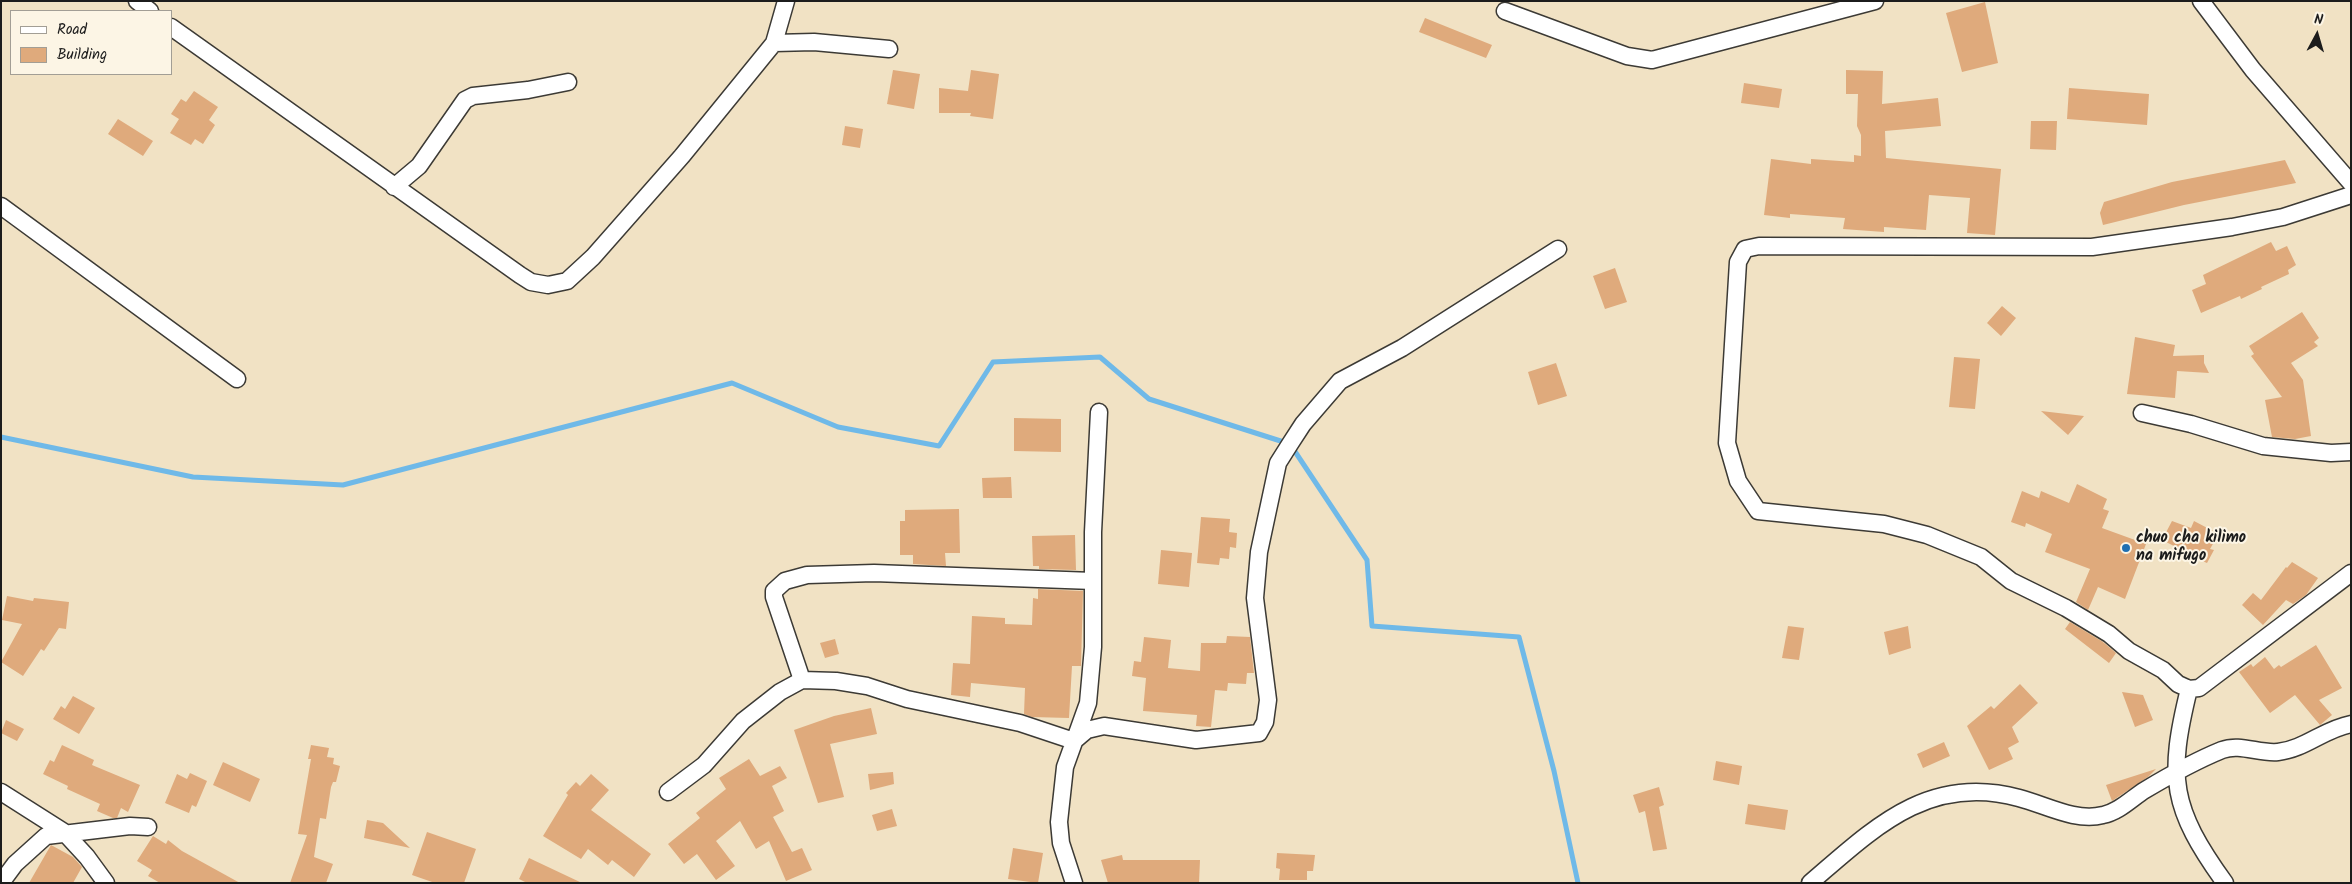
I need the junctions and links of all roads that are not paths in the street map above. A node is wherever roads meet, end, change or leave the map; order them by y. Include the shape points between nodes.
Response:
1 (136, 1) edge
2 (786, 1) edge
3 (1875, 1) edge
4 (2201, 1) edge
5 (149, 10) edge
6 (1505, 11) dead end
7 (172, 27) edge
8 (774, 43) junction
9 (889, 49) dead end
10 (568, 82) dead end
11 (2351, 183) edge
12 (394, 187) junction
13 (2351, 194) edge
14 (1, 206) edge
15 (1558, 249) dead end
16 (236, 379) dead end
17 (1099, 412) dead end
18 (2142, 413) dead end
19 (2351, 452) edge
20 (2351, 573) edge
21 (1093, 581) junction
22 (802, 680) junction
23 (2189, 689) junction
24 (2351, 724) edge
25 (1074, 741) junction
26 (2174, 772) junction
27 (1, 792) edge
28 (668, 792) dead end
29 (148, 827) dead end
30 (64, 832) junction
31 (2, 883) edge
32 (106, 883) edge
33 (1074, 883) edge
34 (1810, 883) edge
35 (2225, 883) edge

1 - 5 street
2 - 8 street
3 - 6 street via 1652,60 1626,56
4 - 11 street via 2253,70
7 - 12 street
8 - 9 street via 814,42
8 - 12 street via 682,156 593,257 566,281 531,282
10 - 12 street via 473,96 465,100 419,166
13 - 23 street via 2283,217 2182,236 2092,247 1759,246 1745,249 1738,262 1727,443 1738,481 1758,511 1884,524 1927,535 1981,557 2011,581 2109,634 2129,651
14 - 16 street
15 - 25 street via 1402,348 1340,381 1303,424 1278,463 1259,552 1255,598 1268,700 1265,722 1259,733 1196,740 1104,726 1087,730
17 - 21 street
18 - 19 street via 2263,446
20 - 23 street via 2200,688
21 - 22 street via 874,573 806,575 785,581 774,591 774,597
21 - 25 street via 1093,646 1088,703
22 - 25 street via 866,686 907,699 1020,723
22 - 28 street via 780,692 743,722 704,765
23 - 26 street
24 - 26 street via 2336,727 2301,747 2276,753 2231,747
25 - 33 street via 1065,767 1059,822 1061,843
26 - 34 street via 2103,815 2065,813 2020,798 1987,793 1959,793 1915,804 1863,838
26 - 35 street via 2188,826
27 - 30 street
29 - 30 street
30 - 31 street via 46,836 15,864
30 - 32 street

